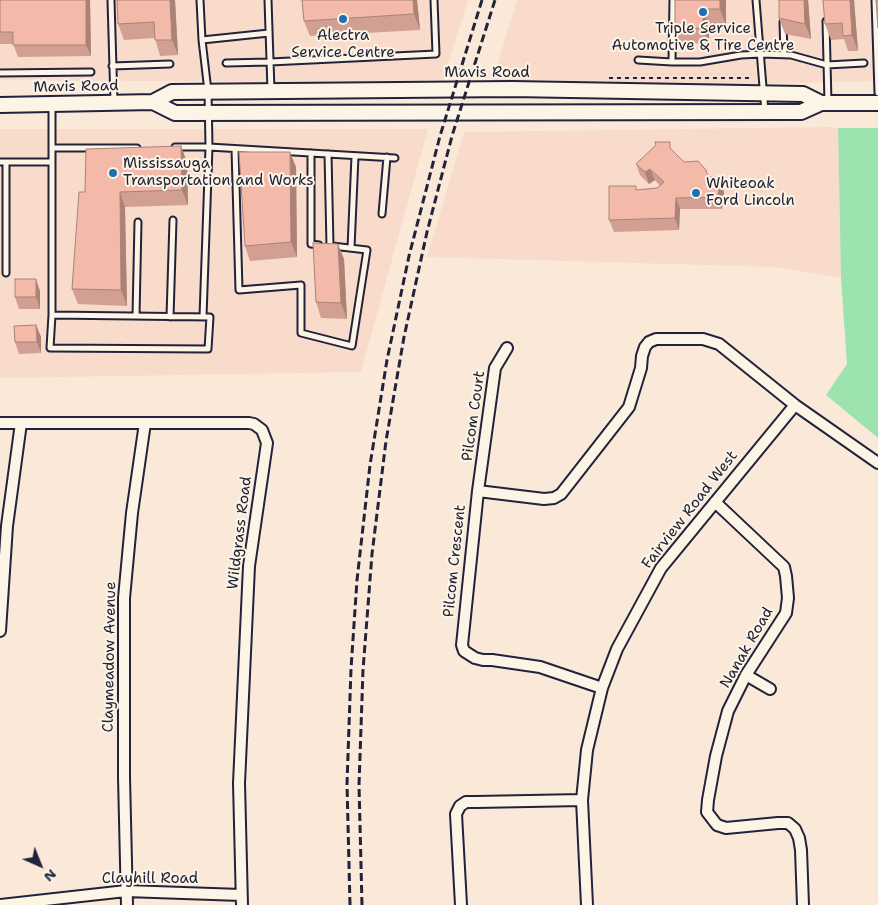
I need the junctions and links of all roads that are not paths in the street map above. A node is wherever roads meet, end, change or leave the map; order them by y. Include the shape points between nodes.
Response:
1 (111, 0) edge
2 (200, 0) edge
3 (268, 0) edge
4 (434, 0) edge
5 (673, 0) edge
6 (756, 0) edge
7 (875, 0) edge
8 (783, 16) edge
9 (826, 18) edge
10 (269, 32) junction
11 (202, 40) junction
12 (761, 54) junction
13 (784, 54) junction
14 (638, 60) dead end
15 (226, 62) dead end
16 (270, 62) junction
17 (672, 62) junction
18 (864, 63) dead end
19 (170, 64) dead end
20 (827, 64) junction
21 (112, 66) junction
22 (91, 72) dead end
23 (0, 73) edge
24 (208, 91) junction
25 (270, 91) junction
26 (765, 93) junction
27 (878, 94) edge
28 (114, 102) junction
29 (153, 102) junction
30 (824, 103) junction
31 (878, 103) edge
32 (52, 104) junction
33 (0, 105) edge
34 (766, 112) junction
35 (208, 113) junction
36 (209, 147) junction
37 (52, 148) junction
38 (140, 148) edge
39 (170, 148) edge
40 (235, 149) junction
41 (311, 153) junction
42 (328, 154) junction
43 (355, 156) junction
44 (387, 158) junction
45 (395, 158) dead end
46 (3, 162) edge
47 (52, 162) junction
48 (382, 214) dead end
49 (173, 220) dead end
50 (138, 222) dead end
51 (330, 246) junction
52 (351, 248) junction
53 (0, 263) edge
54 (52, 315) junction
55 (136, 316) junction
56 (170, 317) junction
57 (203, 317) junction
58 (507, 348) dead end
59 (795, 405) junction
60 (0, 423) edge
61 (21, 423) junction
62 (145, 423) junction
63 (878, 463) edge
64 (478, 491) junction
65 (715, 502) junction
66 (2, 545) edge
67 (0, 632) edge
68 (746, 675) junction
69 (602, 688) junction
70 (770, 689) dead end
71 (582, 800) junction
72 (126, 892) junction
73 (242, 900) edge
74 (0, 905) edge
75 (127, 905) edge
76 (460, 905) edge
77 (587, 905) edge
78 (803, 905) edge

1 - 21 lane
2 - 11 lane
3 - 10 lane
4 - 16 lane via 436,54
5 - 17 lane
6 - 12 lane
7 - 27 lane
8 - 13 lane
9 - 20 lane
10 - 11 lane
10 - 16 lane
11 - 24 lane
12 - 13 lane
12 - 17 lane via 700,62
12 - 26 lane
13 - 20 lane
14 - 17 lane
15 - 16 lane
16 - 25 lane
18 - 20 lane
19 - 21 lane
20 - 30 lane
21 - 28 lane
22 - 23 lane
24 - 25 main road, Mavis Road
24 - 29 main road, Mavis Road via 172,92
24 - 35 lane
25 - 26 main road, Mavis Road via 512,89
26 - 30 main road, Mavis Road via 803,94
26 - 34 lane
28 - 29 main road, Mavis Road
28 - 32 main road, Mavis Road
29 - 35 main road, Mavis Road via 175,113
30 - 31 main road, Mavis Road
30 - 34 main road, Mavis Road via 801,112
32 - 33 main road, Mavis Road
32 - 37 lane
34 - 35 main road, Mavis Road
35 - 36 lane
36 - 39 lane
36 - 40 lane
36 - 57 lane
37 - 38 lane
37 - 47 lane
40 - 41 lane
40 - 52 lane via 239,290 301,285 301,333 352,346 367,250
41 - 42 lane
41 - 51 lane via 312,244
42 - 43 lane
42 - 51 lane
43 - 44 lane
43 - 52 lane
44 - 45 lane
44 - 48 lane
46 - 47 lane
46 - 53 lane via 6,273
47 - 54 lane
49 - 56 lane
50 - 55 lane
51 - 52 lane
54 - 55 lane
54 - 57 lane via 50,348 208,349 210,317
55 - 56 lane
56 - 57 lane
58 - 64 street, Pilcom Court via 495,368
59 - 63 street, Pilcom Crescent
59 - 64 street, Pilcom Crescent via 719,344 703,339 656,339 645,348 629,407 561,494 544,499
59 - 65 street, Fairview Road West
60 - 61 street, Wildgrass Road
61 - 62 street, Wildgrass Road
61 - 66 street
62 - 72 street, Claymeadow Avenue via 124,598
62 - 73 street, Wildgrass Road via 249,423 259,427 266,438 247,603 238,801
64 - 69 street, Pilcom Crescent via 462,641 464,651 483,660 540,667
65 - 68 street, Nanak Road via 784,567 786,576 786,613
65 - 69 street, Fairview Road West via 661,568 617,649
66 - 67 street
68 - 70 street
68 - 78 street, Nanak Road via 728,711 707,812 717,825 726,828 788,823 795,829 801,850
69 - 71 street, Fairview Road West via 588,750
71 - 76 street via 466,802 460,806 456,814
71 - 77 street, Fairview Road West
72 - 73 street, Clayhill Road
72 - 74 street, Clayhill Road
72 - 75 street, Claymeadow Avenue

